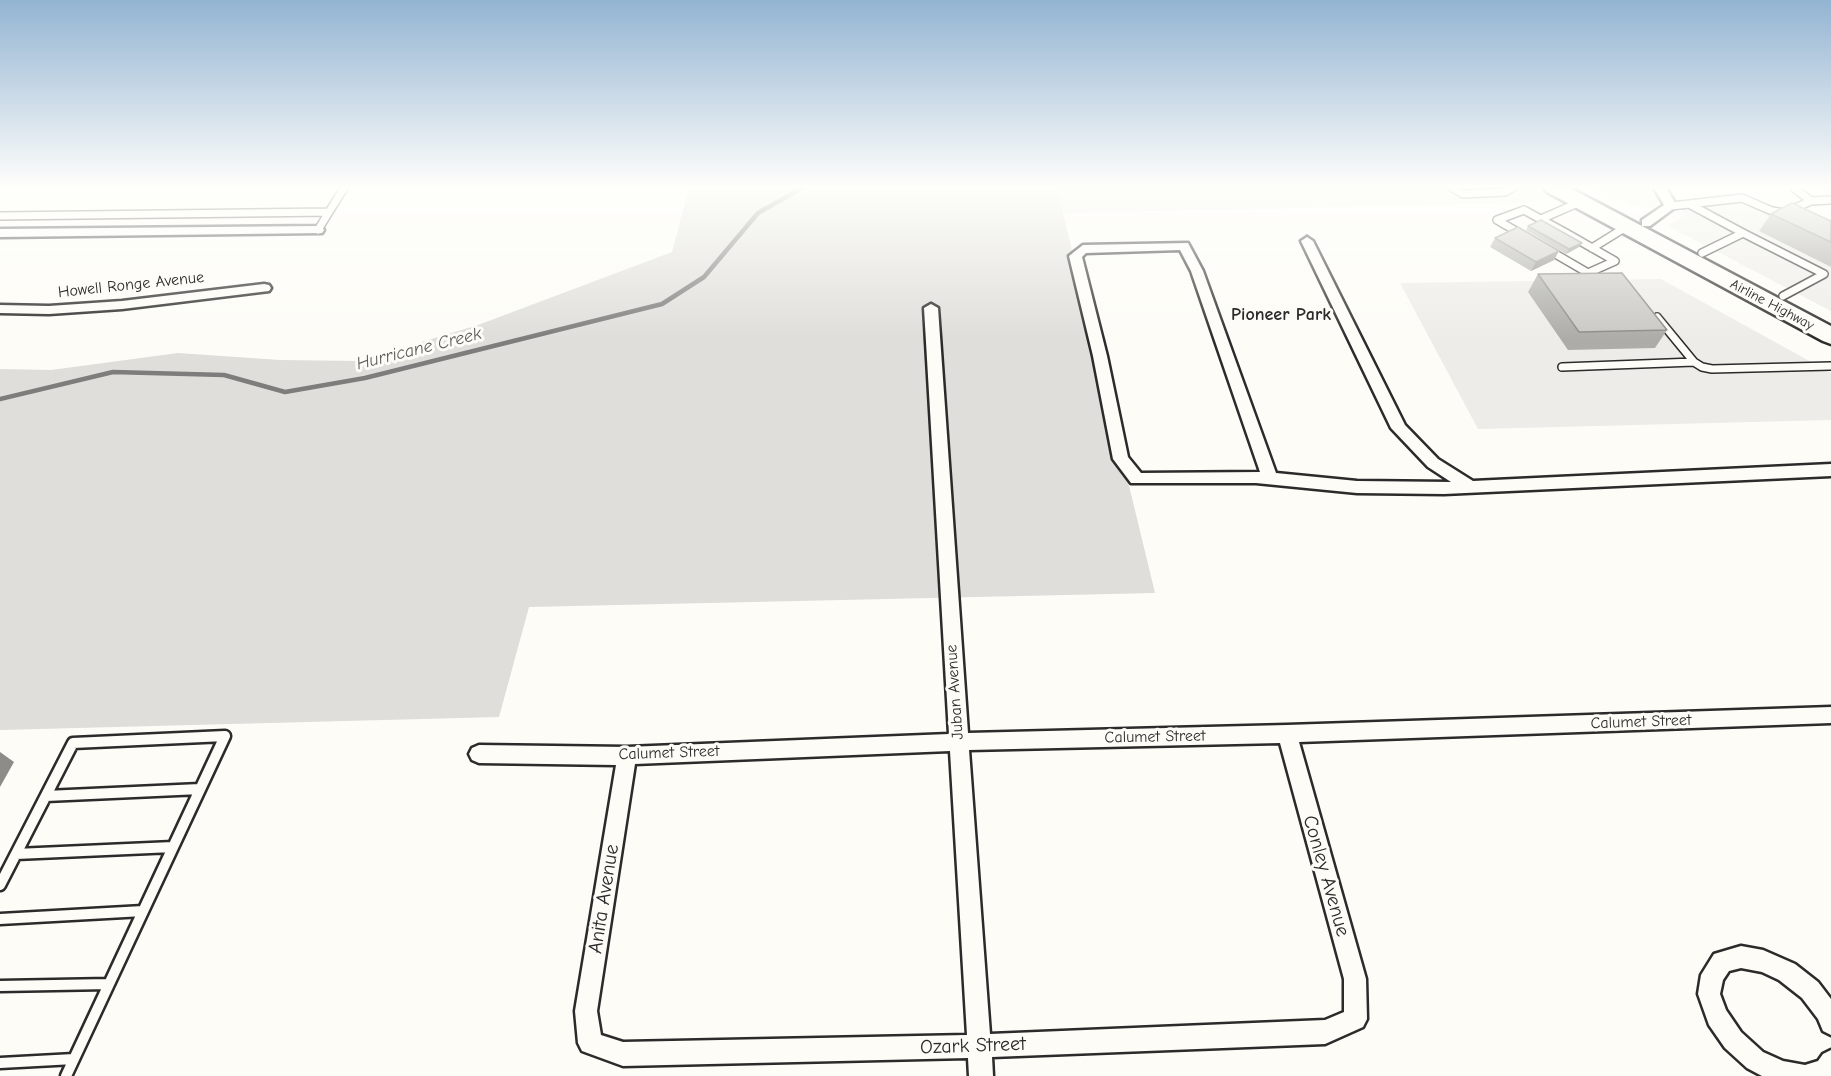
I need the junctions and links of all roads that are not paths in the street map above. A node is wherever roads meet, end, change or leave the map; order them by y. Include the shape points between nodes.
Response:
1 (1528, 238) edge
2 (1571, 238) edge
3 (1611, 238) edge
4 (1659, 238) edge
5 (1667, 238) edge
6 (1732, 238) edge
7 (1753, 238) edge
8 (1307, 241) dead end
9 (1549, 242) edge
10 (1540, 245) junction
11 (1592, 248) junction
12 (1702, 253) junction
13 (264, 288) dead end
14 (1783, 296) junction
15 (931, 308) dead end
16 (0, 309) edge
17 (1652, 312) edge
18 (1831, 321) edge
19 (1831, 336) edge
20 (1694, 362) junction
21 (1831, 366) edge
22 (1562, 367) dead end
23 (1831, 470) edge
24 (1270, 478) junction
25 (1471, 487) junction
26 (1831, 715) edge
27 (1287, 734) junction
28 (958, 742) junction
29 (479, 754) dead end
30 (627, 756) junction
31 (200, 789) junction
32 (46, 796) junction
33 (173, 847) junction
34 (16, 854) junction
35 (0, 885) edge
36 (143, 911) junction
37 (0, 919) edge
38 (109, 984) junction
39 (0, 986) edge
40 (1830, 1016) edge
41 (1355, 1019) joint
42 (590, 1043) joint
43 (979, 1046) junction
44 (74, 1059) junction
45 (1831, 1062) edge
46 (0, 1063) edge
47 (66, 1076) edge
48 (981, 1076) edge
49 (1805, 1076) edge

1 - 10 lane
2 - 11 lane
3 - 11 lane
4 - 19 highway, Airline Highway
5 - 12 highway, Airline Highway
6 - 12 lane
7 - 14 lane via 1824,274
8 - 25 street via 1399,428 1433,463
9 - 10 lane
10 - 11 lane via 1588,273 1615,261
12 - 14 highway, Airline Highway
13 - 16 street, Howell Ronge Avenue via 122,304
14 - 18 highway, Airline Highway
15 - 28 street, Juban Avenue
17 - 20 lane
20 - 21 lane via 1712,369
20 - 22 lane
23 - 25 street
24 - 24 street via 1137,479 1121,459 1075,256 1083,249 1184,246 1197,271
24 - 25 street via 1357,487
26 - 27 street, Calumet Street
27 - 28 street, Calumet Street
27 - 41 street, Conley Avenue via 1355,979
28 - 30 street, Calumet Street
28 - 43 street, Juban Avenue
29 - 30 street, Calumet Street
30 - 42 street, Anita Avenue via 586,1011
31 - 32 lane
31 - 32 lane via 225,736 73,743
31 - 33 lane
32 - 34 lane
33 - 34 lane
33 - 36 lane
34 - 35 lane
36 - 37 lane
36 - 38 lane
38 - 39 lane
38 - 44 lane
40 - 49 street via 1810,990 1787,972 1763,961 1740,957 1722,962 1712,975 1709,994 1717,1017 1733,1040 1755,1060 1781,1073
41 - 43 street, Ozark Street via 1325,1032
42 - 43 street, Ozark Street via 623,1054
43 - 48 street, Juban Avenue
44 - 46 lane
44 - 47 lane
45 - 49 street via 1825,1071

